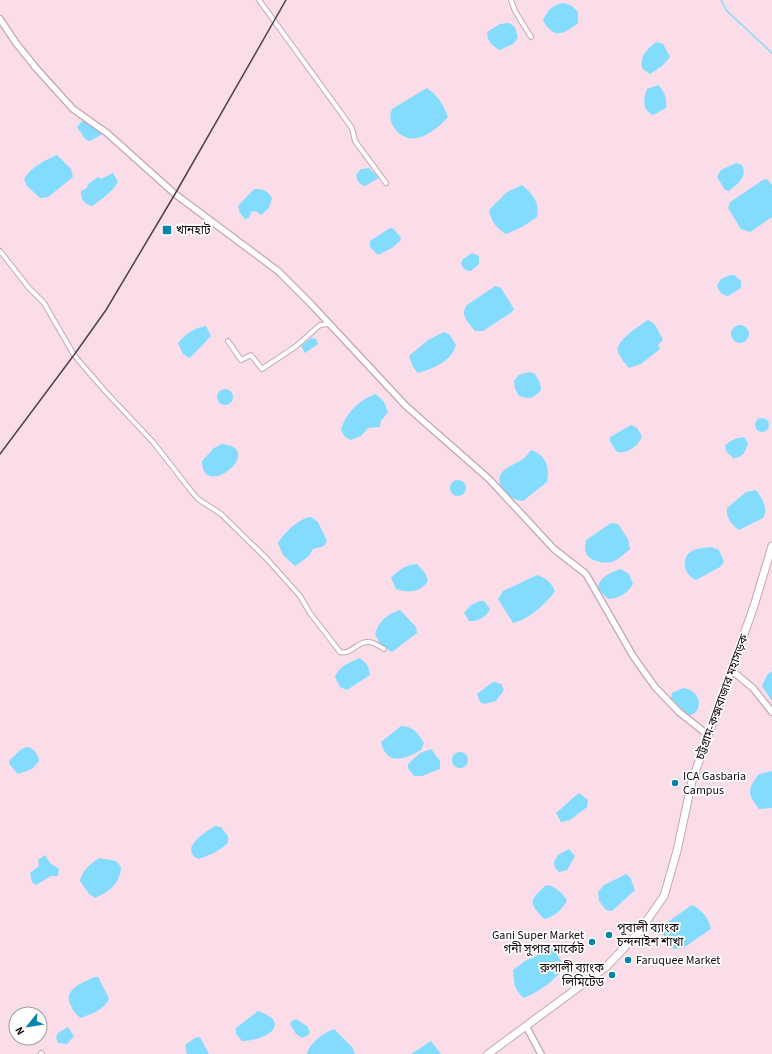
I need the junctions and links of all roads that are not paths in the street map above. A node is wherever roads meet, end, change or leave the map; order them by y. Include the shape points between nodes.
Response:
1 (259, 0) edge
2 (511, 0) edge
3 (0, 19) edge
4 (531, 37) dead end
5 (386, 183) dead end
6 (0, 251) edge
7 (329, 324) junction
8 (228, 341) dead end
9 (772, 546) edge
10 (384, 649) dead end
11 (731, 670) junction
12 (772, 712) edge
13 (708, 735) junction
14 (526, 1026) junction
15 (488, 1054) edge
16 (541, 1054) edge

1 - 5 street via 352,128 356,141
2 - 4 street
3 - 7 street via 36,68 73,108 107,133 175,194 278,271
6 - 10 street via 44,303 74,356 153,442 198,499 221,514 266,558 300,596 340,652 346,652 365,642
7 - 8 street via 320,325 295,347 262,369 251,355 241,360
7 - 13 street via 406,406 489,479 554,549 586,574 655,687 679,712
9 - 11 highway, চট্টগ্রাম-কক্সবাজার মহাসড়ক
11 - 12 street via 752,688
11 - 13 highway, চট্টগ্রাম-কক্সবাজার মহাসড়ক
13 - 14 highway, চট্টগ্রাম-কক্সবাজার মহাসড়ক via 692,781 664,896 639,932 606,967
14 - 15 highway, চট্টগ্রাম-কক্সবাজার মহাসড়ক
14 - 16 street

